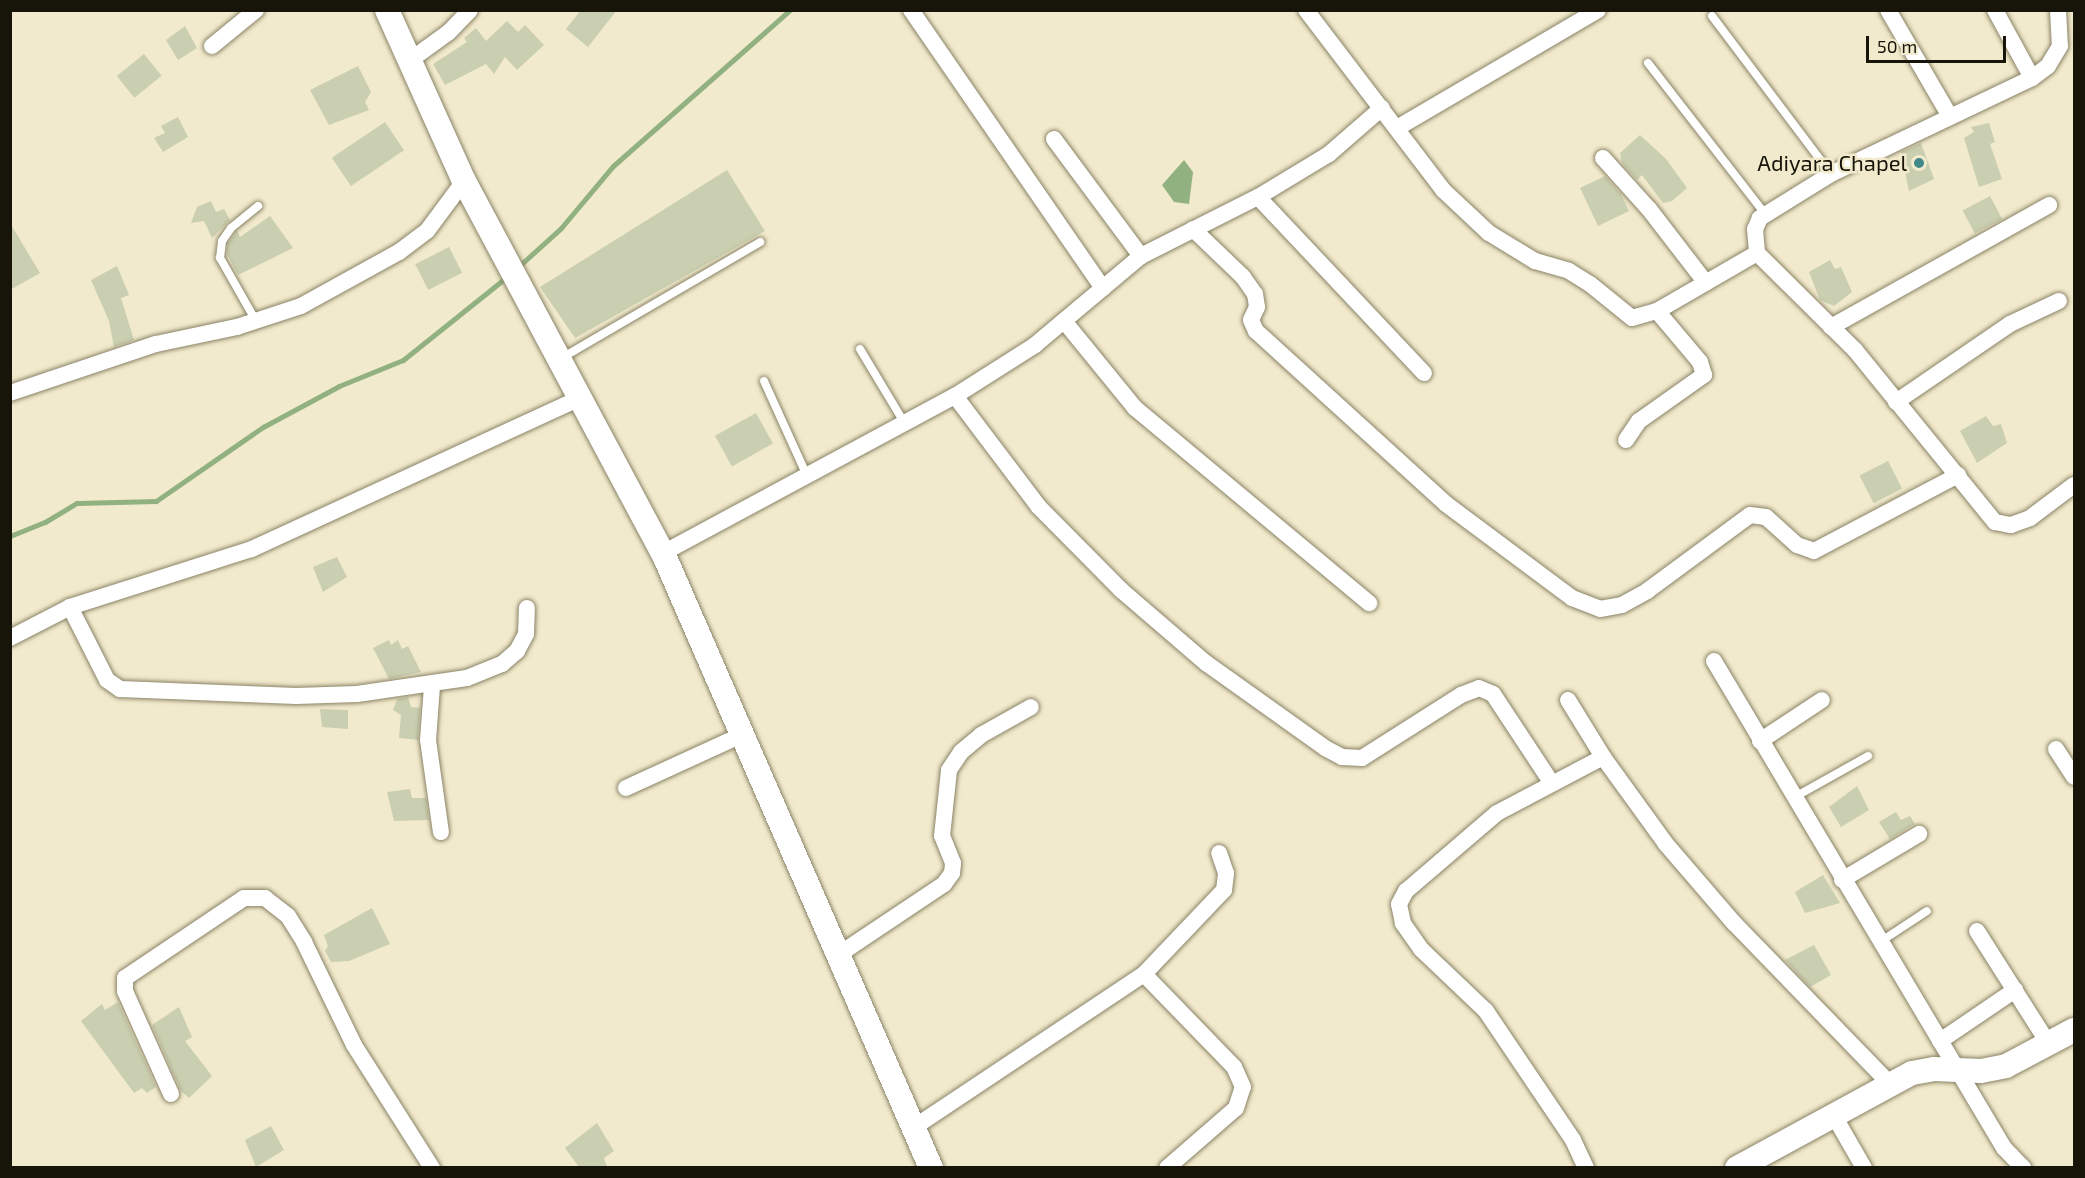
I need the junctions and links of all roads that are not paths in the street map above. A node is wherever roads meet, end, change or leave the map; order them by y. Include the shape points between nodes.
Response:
1 (256, 10) edge
2 (387, 10) edge
3 (470, 10) edge
4 (911, 10) edge
5 (1306, 10) edge
6 (1598, 10) edge
7 (1888, 10) edge
8 (1995, 10) edge
9 (2058, 10) edge
10 (1712, 16) dead end
11 (212, 46) dead end
12 (410, 62) junction
13 (1647, 63) dead end
14 (2032, 78) junction
15 (1382, 108) junction
16 (1949, 115) junction
17 (1397, 128) junction
18 (1054, 139) dead end
19 (1603, 158) dead end
20 (1831, 174) junction
21 (464, 181) junction
22 (1258, 197) junction
23 (2049, 205) dead end
24 (258, 206) dead end
25 (1765, 214) junction
26 (1193, 229) junction
27 (760, 242) dead end
28 (1757, 253) junction
29 (1141, 256) junction
30 (1706, 283) junction
31 (1103, 288) junction
32 (2059, 301) dead end
33 (1657, 311) junction
34 (256, 321) junction
35 (1064, 321) junction
36 (1831, 327) junction
37 (860, 349) dead end
38 (559, 359) junction
39 (1424, 373) dead end
40 (764, 381) dead end
41 (10, 393) edge
42 (955, 396) junction
43 (580, 398) junction
44 (1896, 402) junction
45 (905, 424) junction
46 (1626, 440) dead end
47 (1958, 475) junction
48 (808, 478) junction
49 (2074, 485) edge
50 (663, 553) junction
51 (1369, 603) dead end
52 (70, 607) junction
53 (527, 608) dead end
54 (10, 638) edge
55 (1714, 661) dead end
56 (432, 686) junction
57 (1568, 700) dead end
58 (1822, 700) dead end
59 (1031, 707) dead end
60 (744, 734) junction
61 (1760, 741) junction
62 (2056, 749) dead end
63 (1868, 756) dead end
64 (1603, 757) junction
65 (2074, 777) edge
66 (1551, 782) junction
67 (626, 788) dead end
68 (1793, 798) junction
69 (441, 832) dead end
70 (1919, 834) dead end
71 (1219, 853) dead end
72 (1842, 880) junction
73 (1927, 911) dead end
74 (1977, 931) dead end
75 (1880, 942) junction
76 (838, 955) junction
77 (1143, 974) junction
78 (2014, 990) junction
79 (2074, 1030) edge
80 (1940, 1041) junction
81 (2050, 1046) junction
82 (1957, 1070) junction
83 (1889, 1083) junction
84 (171, 1094) dead end
85 (1833, 1114) junction
86 (913, 1128) junction
87 (432, 1167) edge
88 (931, 1167) edge
89 (1167, 1167) edge
90 (1586, 1167) edge
91 (1740, 1167) edge
92 (1864, 1167) edge
93 (2023, 1167) edge

1 - 11 street
2 - 12 main road
3 - 12 street
4 - 31 street
5 - 15 street
6 - 17 street
7 - 16 street
8 - 14 street
9 - 14 street via 2060,46 2048,66
10 - 20 lane
12 - 21 main road
13 - 25 lane
14 - 16 street
15 - 17 street
15 - 22 street via 1329,154
16 - 20 street
17 - 33 street via 1443,190 1489,233 1535,261 1590,284 1632,318
18 - 29 street
19 - 30 street via 1649,209
20 - 25 street
21 - 34 street via 427,231 399,252 301,306
21 - 38 main road
22 - 26 street
22 - 39 street
23 - 36 street
24 - 34 lane via 231,228 222,241 220,258
25 - 28 street via 1755,229
26 - 29 street
26 - 47 street via 1243,277 1255,294 1257,307 1251,320 1256,331 1446,504 1572,598 1600,609 1622,605 1647,591 1750,515 1766,517 1797,545 1814,550
27 - 38 lane
28 - 30 street
28 - 36 street
29 - 31 street
30 - 33 street
31 - 35 street
32 - 44 street via 2010,324
33 - 46 street via 1700,362 1704,375 1639,421
34 - 41 street via 156,344
35 - 42 street via 1035,345
35 - 51 street via 1135,408
36 - 44 street
37 - 45 lane
38 - 43 main road
40 - 48 lane
42 - 45 street
42 - 66 street via 1039,507 1120,590 1206,663 1325,748 1341,757 1362,758 1461,695 1479,688 1493,694
43 - 50 main road
43 - 52 street via 252,549
44 - 47 street
45 - 48 street
47 - 49 street via 1995,522 2011,525 2049,507
48 - 50 street
50 - 60 main road
52 - 54 street
52 - 56 street via 107,680 120,688 296,696
53 - 56 street via 526,634 518,651 502,664
55 - 61 street
56 - 69 street via 428,740
57 - 64 street
58 - 61 street
59 - 76 street via 981,735 961,752 949,770 942,837 953,863 952,873 944,884
60 - 67 street
60 - 76 main road
61 - 68 street
62 - 65 street
63 - 68 lane
64 - 66 street
64 - 83 street via 1666,844 1734,923
66 - 90 street via 1497,813 1406,891 1399,904 1403,923 1421,949 1486,1011 1573,1140
68 - 72 street
70 - 72 street
71 - 77 street via 1226,873 1224,890
72 - 75 street
73 - 75 lane
74 - 78 street
75 - 80 street
76 - 86 main road
77 - 86 street
77 - 89 street via 1234,1067 1243,1087 1236,1108
78 - 80 street
78 - 81 street
79 - 81 main road
80 - 82 street
81 - 82 main road via 2006,1066
82 - 83 main road via 1912,1072
82 - 93 street via 2004,1148
83 - 85 main road
84 - 87 street via 125,992 125,978 244,898 265,898 288,916 354,1045
85 - 91 main road
85 - 92 street
86 - 88 main road

